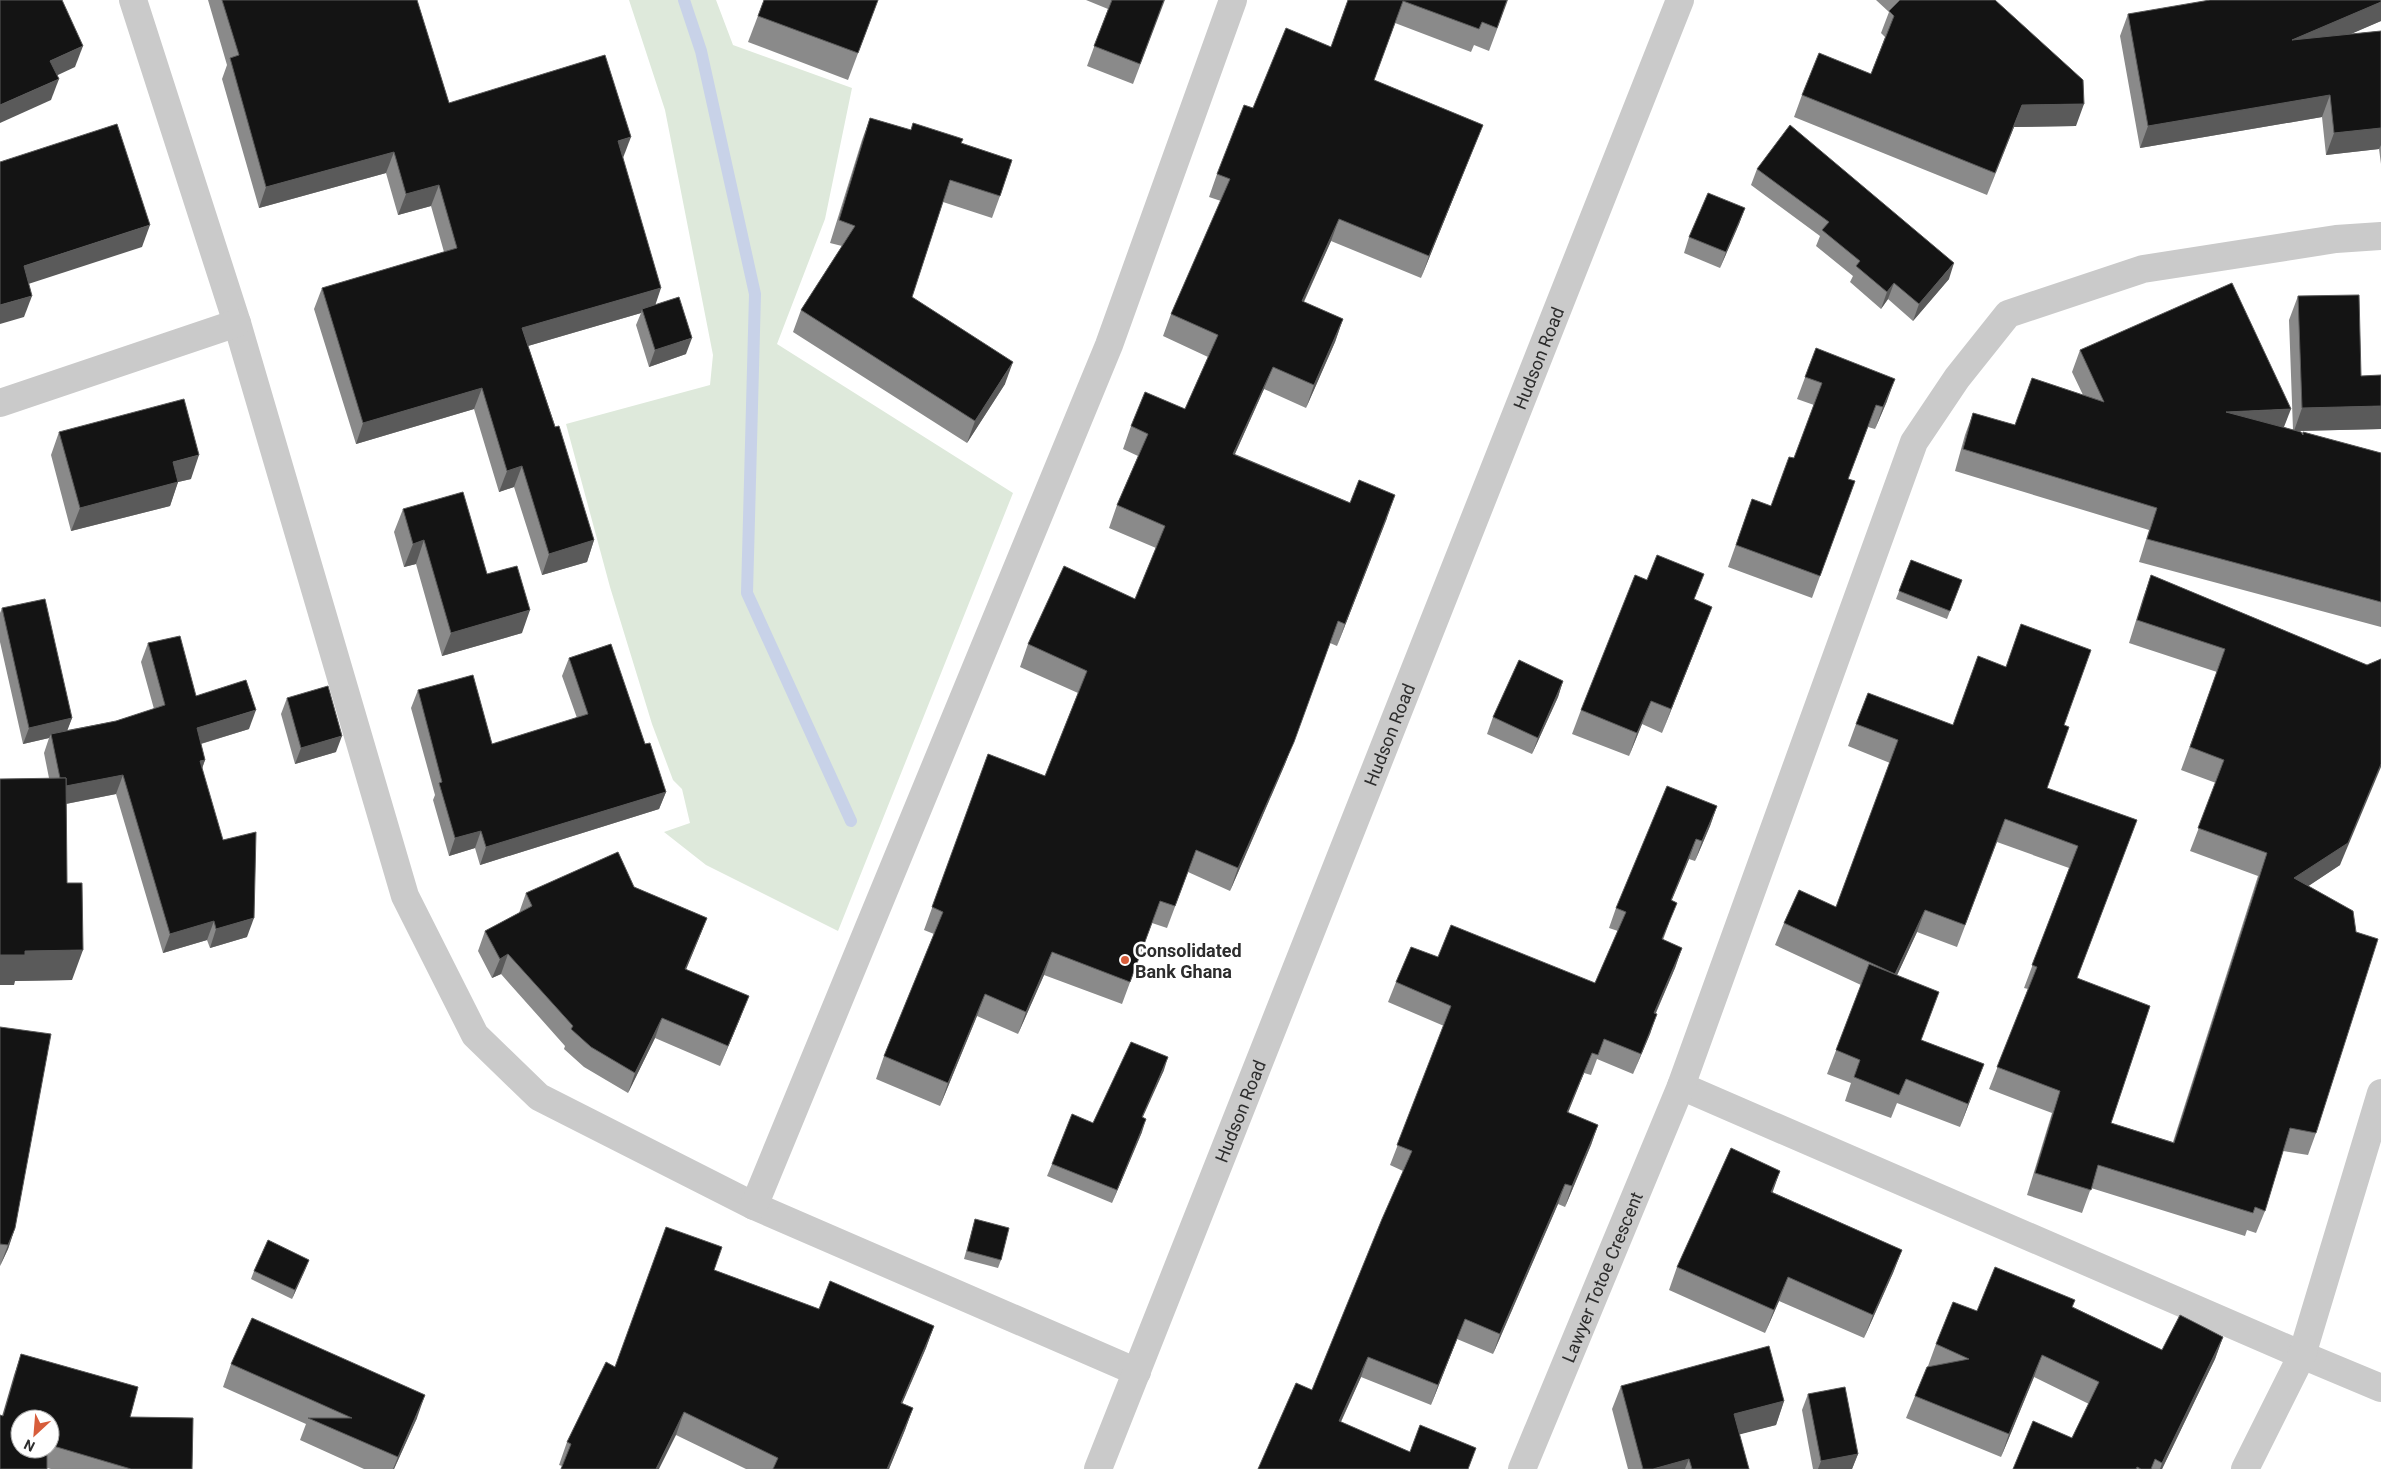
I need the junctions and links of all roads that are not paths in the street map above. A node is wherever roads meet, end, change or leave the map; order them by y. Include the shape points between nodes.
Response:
1 (133, 0) edge
2 (1233, 0) edge
3 (1680, 0) edge
4 (2381, 236) edge
5 (237, 323) junction
6 (0, 403) edge
7 (1681, 1086) junction
8 (2381, 1093) edge
9 (754, 1206) junction
10 (2302, 1355) junction
11 (1137, 1372) junction
12 (2381, 1388) edge
13 (1098, 1469) edge
14 (1522, 1469) edge
15 (2245, 1469) edge

1 - 5 street
2 - 9 street via 1109,345
3 - 11 street, Hudson Road
4 - 7 street, Lawyer Totoe Crescent via 2336,239 2143,269 2008,314 1957,378 1914,442
5 - 6 street
5 - 9 street via 405,896 475,1035 539,1097
7 - 10 street
7 - 14 street, Lawyer Totoe Crescent
8 - 10 street
9 - 11 street
10 - 12 street
10 - 15 street
11 - 13 street, Hudson Road

